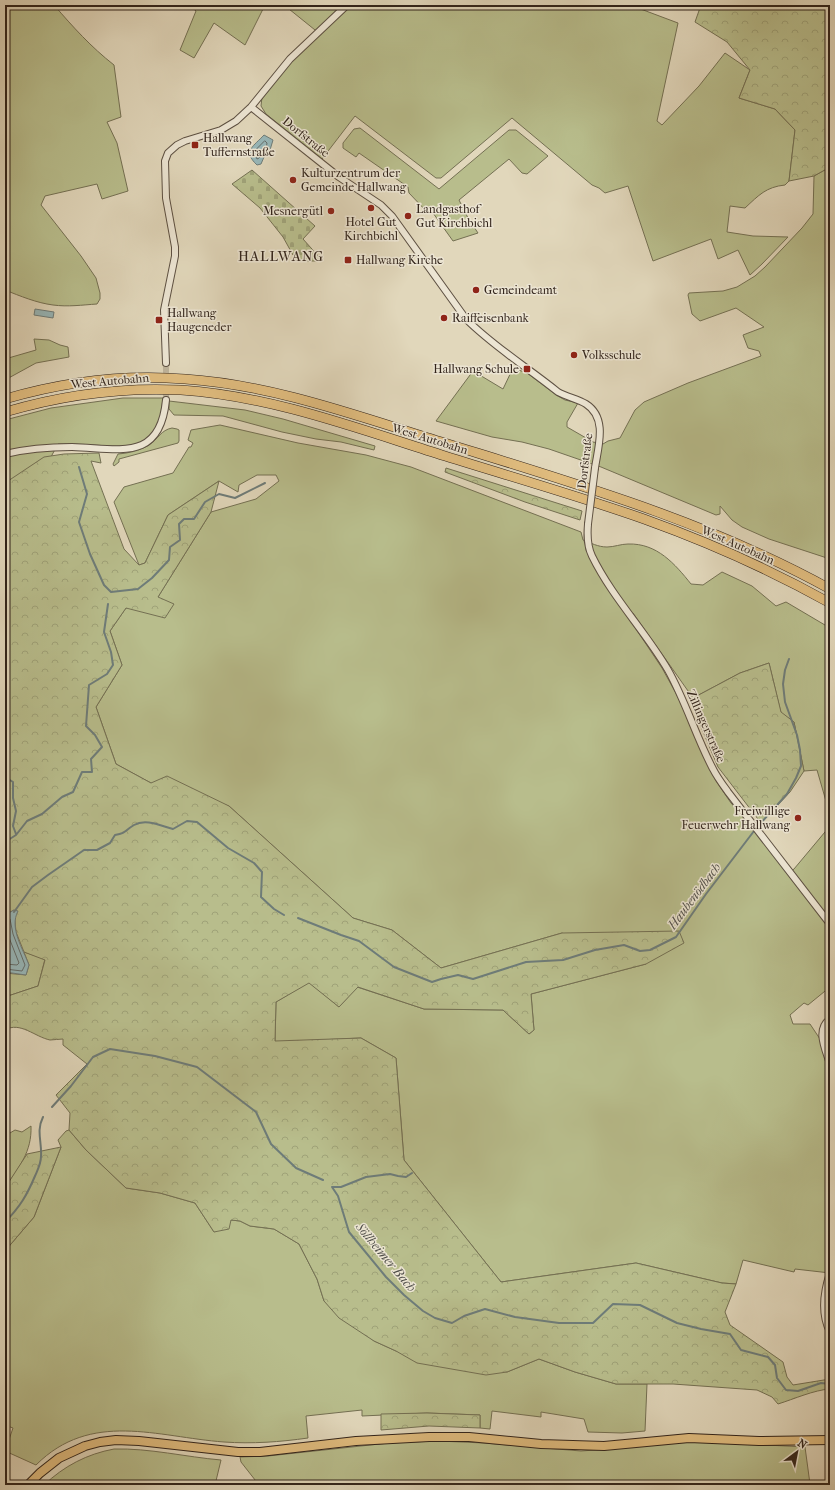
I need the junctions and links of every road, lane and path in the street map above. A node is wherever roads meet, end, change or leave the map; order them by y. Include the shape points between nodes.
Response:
1 (347, 5) edge
2 (251, 107) junction
3 (166, 363) tunnel mouth
4 (5, 399) edge
5 (166, 400) tunnel mouth
6 (5, 412) edge
7 (5, 454) edge
8 (588, 524) joint
9 (830, 589) edge
10 (830, 603) edge
11 (830, 924) edge
12 (830, 1020) edge
13 (830, 1064) edge
14 (830, 1273) edge
15 (830, 1332) edge
16 (830, 1440) edge
17 (28, 1485) edge

1 - 2 street via 290,59
2 - 3 street via 227,127 185,141 166,156 166,198 175,247 171,280 165,301
2 - 8 street, Dorfstraße, bridge via 339,177 381,205 392,216 466,319 476,329 558,392 583,403 597,416 600,425
4 - 9 highway, West Autobahn via 85,382 133,378 215,382 280,394 644,506 721,537
5 - 7 street via 162,423 157,432 147,442 134,448 49,448
6 - 10 highway, West Autobahn via 67,397 131,390 212,393 272,404 643,519 726,552
8 - 11 street, Zillingerstraße via 587,539 592,556 668,670 713,769
12 - 13 street via 822,1029 822,1038
14 - 15 street via 824,1312
16 - 17 main road via 759,1441 689,1438 604,1446 541,1444 469,1437 429,1437 356,1441 260,1452 116,1440 85,1446 59,1458

